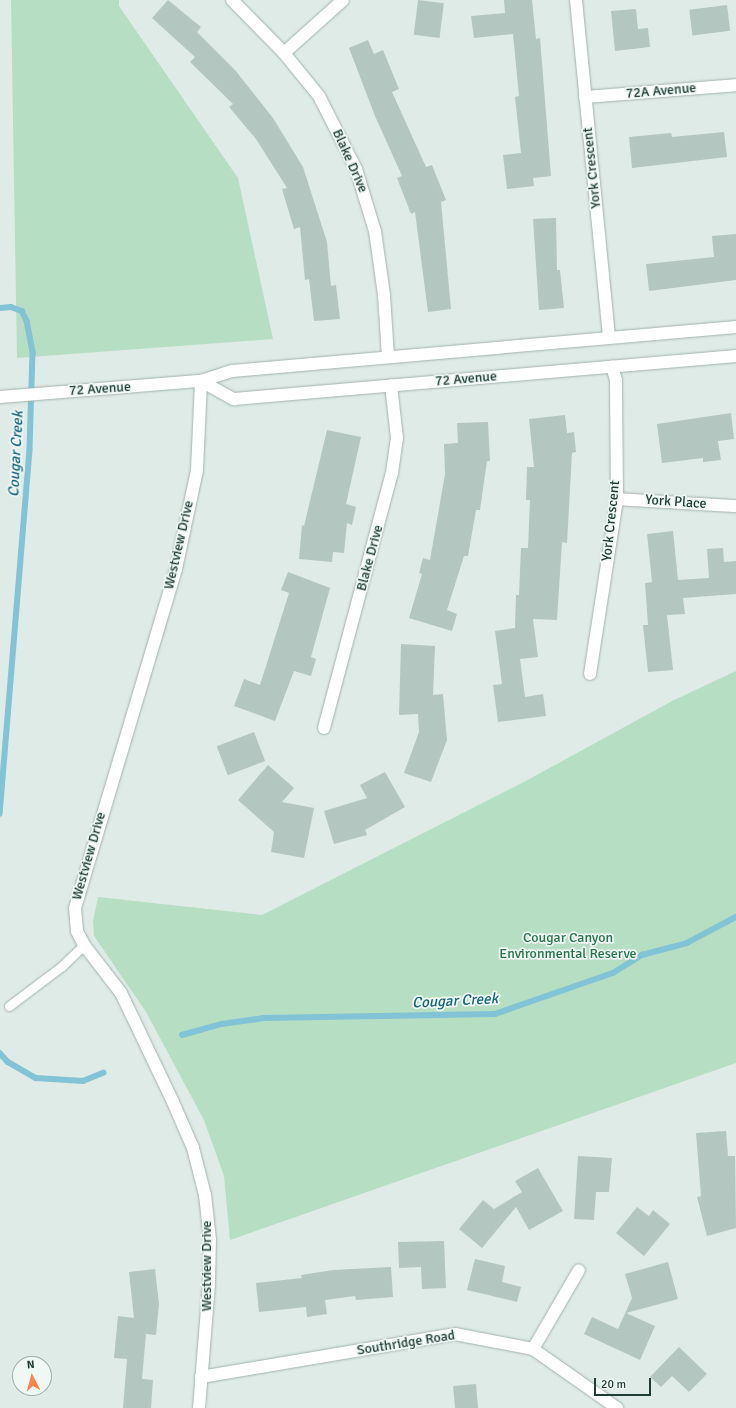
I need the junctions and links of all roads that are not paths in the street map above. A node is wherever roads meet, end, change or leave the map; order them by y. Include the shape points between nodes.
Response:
1 (232, 0) edge
2 (343, 0) edge
3 (576, 0) edge
4 (284, 53) junction
5 (736, 85) edge
6 (585, 97) junction
7 (736, 327) edge
8 (609, 337) junction
9 (736, 356) edge
10 (388, 357) junction
11 (612, 367) junction
12 (200, 381) junction
13 (391, 385) junction
14 (0, 397) edge
15 (617, 499) junction
16 (736, 506) edge
17 (590, 674) dead end
18 (324, 728) dead end
19 (84, 945) junction
20 (9, 1006) dead end
21 (579, 1270) dead end
22 (534, 1349) junction
23 (201, 1377) junction
24 (199, 1408) edge
25 (618, 1408) edge

1 - 4 street, Blake Drive
2 - 4 street
3 - 6 street, York Crescent
4 - 10 street, Blake Drive via 319,96 356,169 367,200 375,231 384,295
5 - 6 street, 72A Avenue
6 - 8 street, York Crescent
7 - 8 street, 72 Avenue
8 - 10 street, 72 Avenue
9 - 11 street, 72 Avenue
10 - 12 street, 72 Avenue via 232,371
11 - 13 street, 72 Avenue
11 - 15 street, York Crescent via 616,380
12 - 13 street, 72 Avenue via 234,399
12 - 14 street, 72 Avenue
12 - 19 street, Westview Drive via 196,470 176,569 75,908 77,931
13 - 18 street, Blake Drive via 397,438 392,473
15 - 16 street, York Place
15 - 17 street, York Crescent
19 - 20 lane via 62,966
19 - 23 street, Westview Drive via 121,993 193,1148 205,1195 210,1240
21 - 22 street
22 - 23 street, Southridge Road via 455,1334
22 - 25 street, Southridge Road
23 - 24 street, Westview Drive

